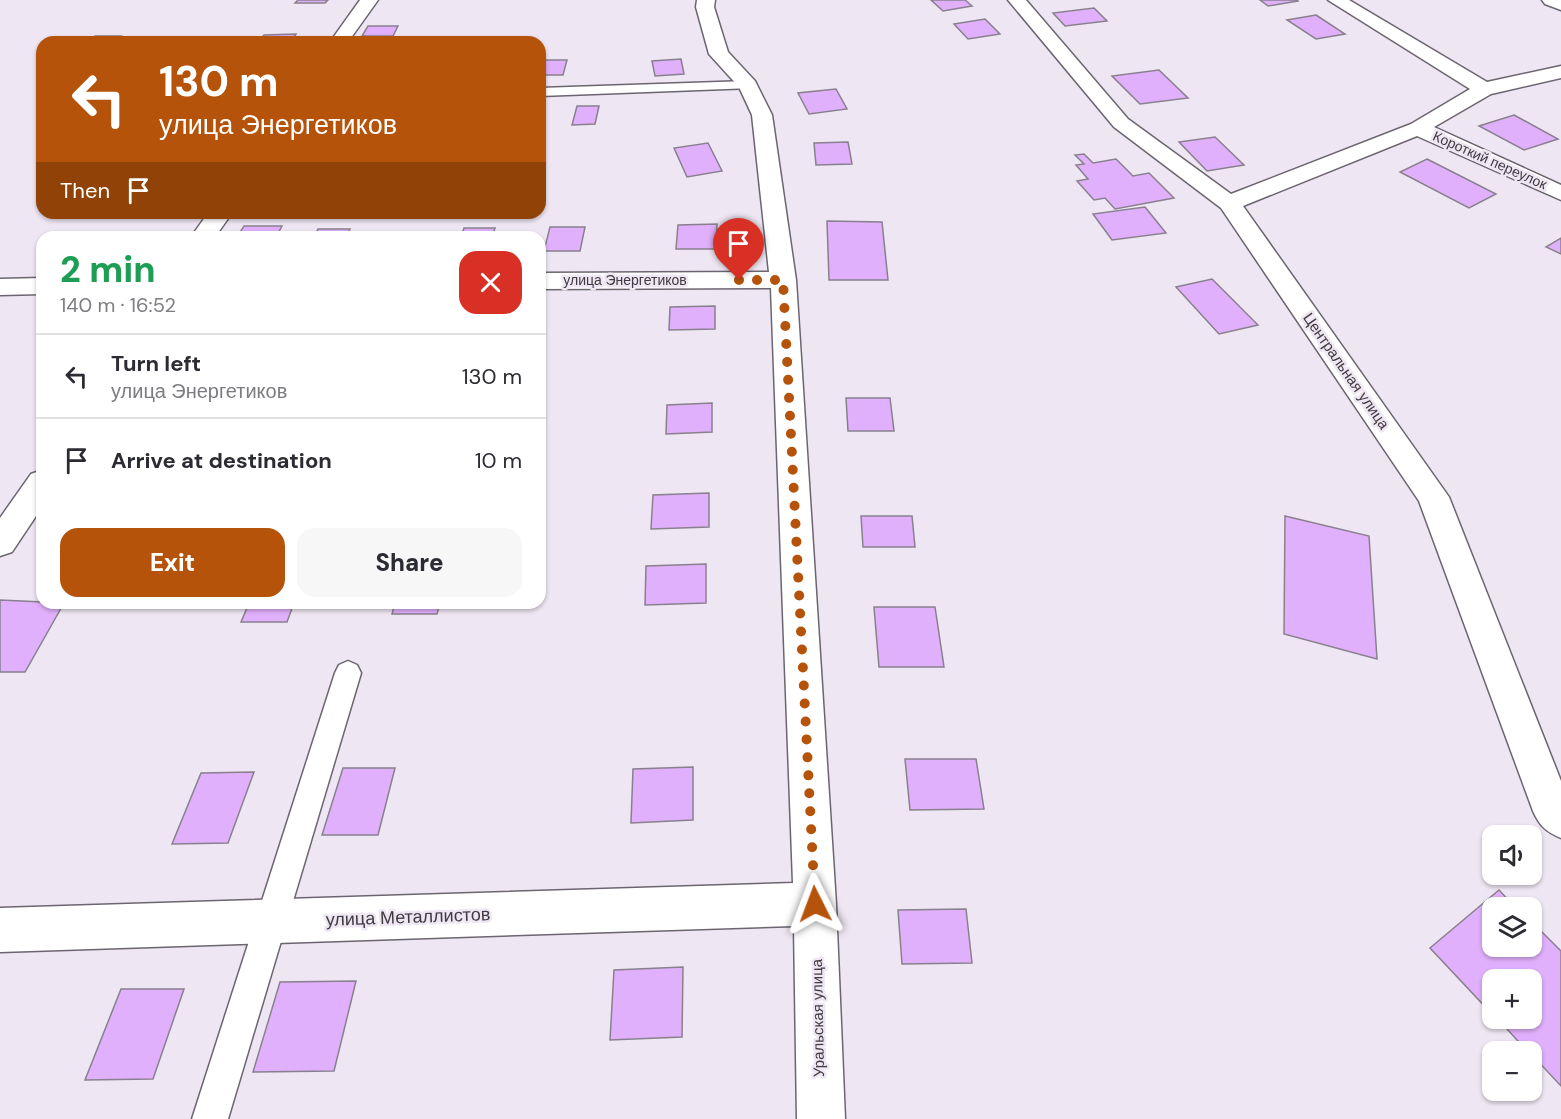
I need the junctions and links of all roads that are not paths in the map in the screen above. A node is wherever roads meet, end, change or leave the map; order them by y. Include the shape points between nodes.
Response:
1 (369, 0) edge
2 (706, 0) edge
3 (1017, 0) edge
4 (1337, 0) edge
5 (1551, 0) edge
6 (1561, 5) edge
7 (343, 36) edge
8 (1561, 72) edge
9 (748, 85) junction
10 (1484, 89) junction
11 (546, 92) edge
12 (1418, 128) junction
13 (1561, 193) edge
14 (1229, 203) junction
15 (783, 280) junction
16 (546, 281) edge
17 (36, 286) edge
18 (0, 287) edge
19 (36, 491) edge
20 (0, 543) edge
21 (348, 673) dead end
22 (1561, 818) edge
23 (815, 904) junction
24 (273, 921) junction
25 (0, 930) edge
26 (210, 1119) edge
27 (821, 1119) edge

1 - 7 street
2 - 9 street, Уральская улица via 719,54
3 - 14 street, Центральная улица via 1121,123
4 - 10 street
5 - 6 street
8 - 10 street
9 - 11 lane
9 - 15 street, Уральская улица via 762,116
10 - 12 street
12 - 13 street, Короткий переулок
12 - 14 street
14 - 22 street, Центральная улица via 1433,497 1553,811
15 - 16 street, улица Энергетиков
15 - 23 street, Уральская улица
17 - 18 street
19 - 20 street
21 - 24 lane
23 - 24 street, улица Металлистов
23 - 27 street, Уральская улица
24 - 25 street, улица Металлистов
24 - 26 lane

